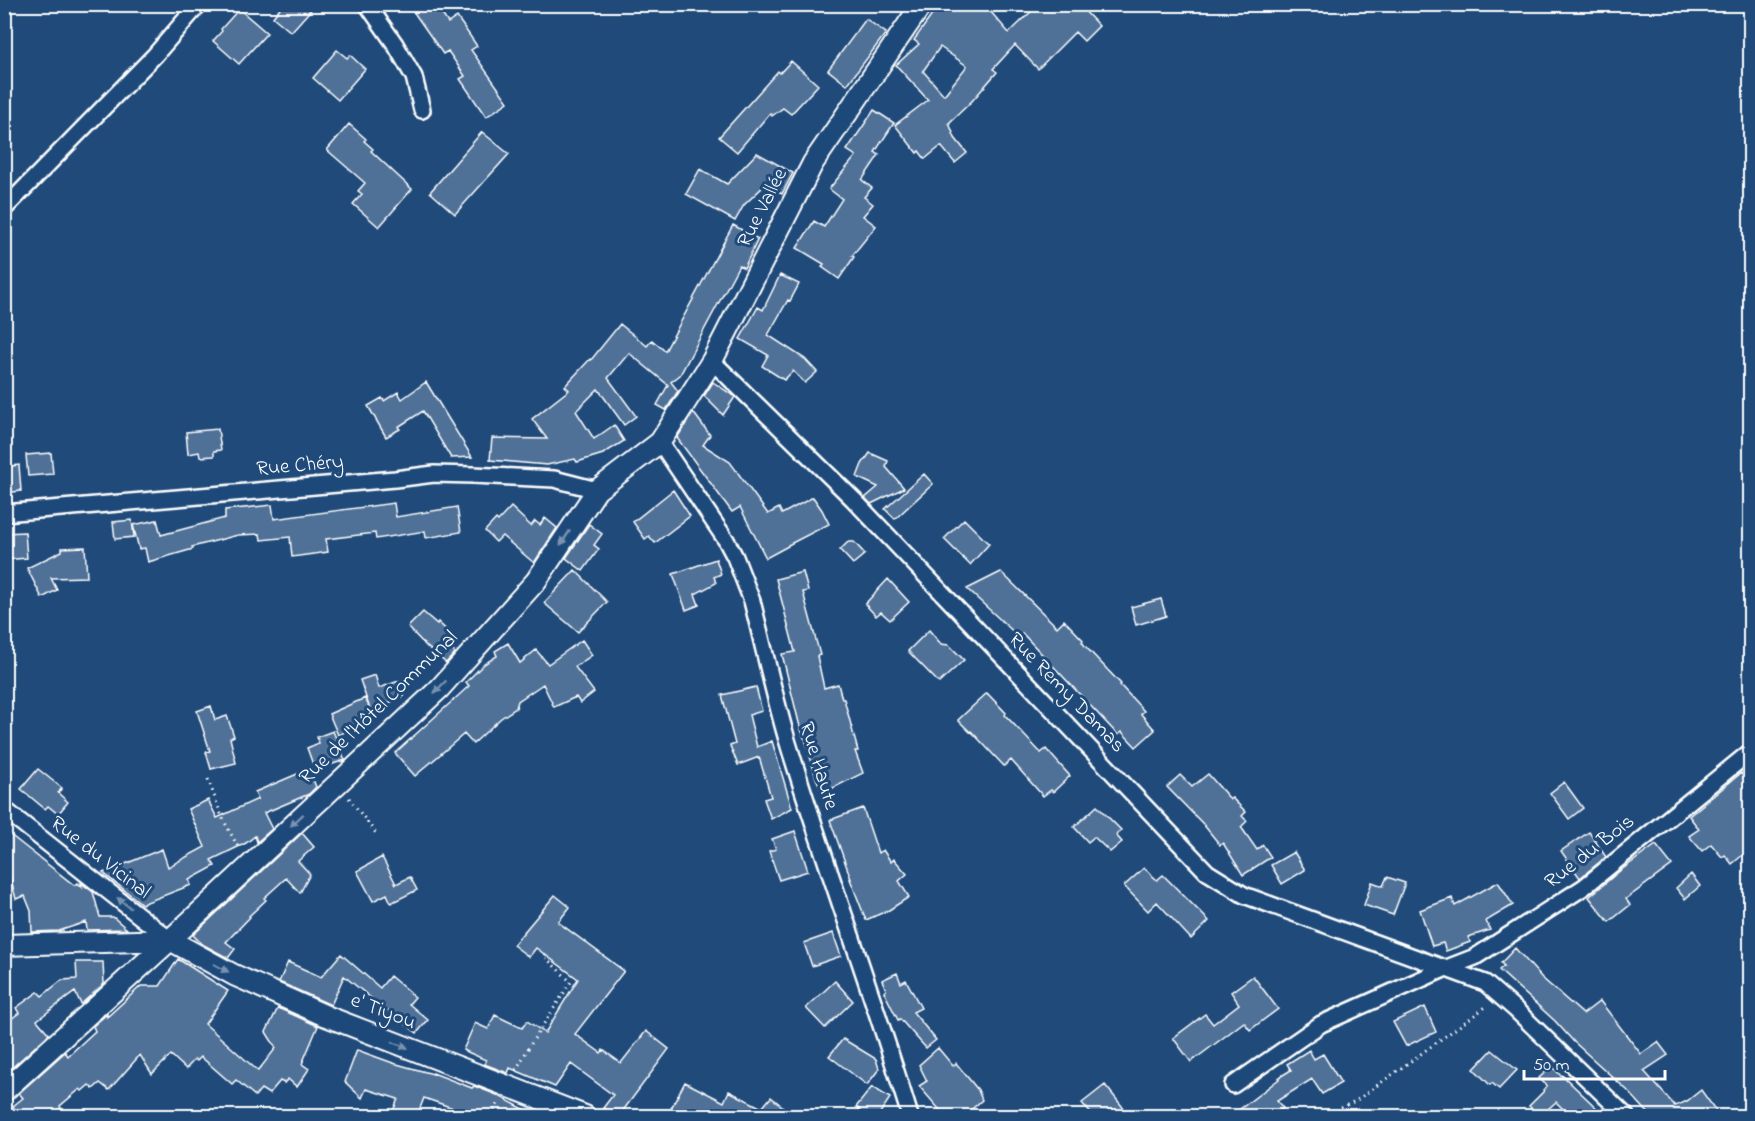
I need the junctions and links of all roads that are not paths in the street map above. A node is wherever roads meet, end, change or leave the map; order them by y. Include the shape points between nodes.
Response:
1 (199, 4) edge
2 (367, 4) edge
3 (922, 4) edge
4 (422, 111) dead end
5 (4, 209) edge
6 (712, 362) junction
7 (660, 442) junction
8 (597, 490) junction
9 (4, 513) edge
10 (1750, 752) edge
11 (4, 809) edge
12 (170, 940) junction
13 (4, 945) edge
14 (1444, 969) junction
15 (1233, 1085) dead end
16 (4, 1090) edge
17 (585, 1116) edge
18 (910, 1116) edge
19 (1626, 1116) edge

1 - 5 street via 155,55
2 - 4 street via 414,77
3 - 6 street, Rue Vallée via 813,163
6 - 7 street, Rue Vallée
6 - 14 street, Rue Remy Damas via 854,500 1208,873 1244,895
7 - 8 street, Rue de l'Hôtel Communal
7 - 18 street, Rue Haute via 726,540 745,579 788,742
8 - 9 street, Rue Chéry via 554,479 434,474
8 -> 12 street, Rue de l'Hôtel Communal via 536,581 439,688
10 - 14 street, Rue du Bois via 1584,887 1475,957
12 -> 11 street, Rue du Vicinal
12 - 13 street
12 - 16 street, Rue de l'Hôtel Communal
12 -> 17 street, e' Tiyou via 234,975 326,1016
14 - 15 street via 1321,1024
14 - 19 street, Rue Remy Damas via 1485,983

